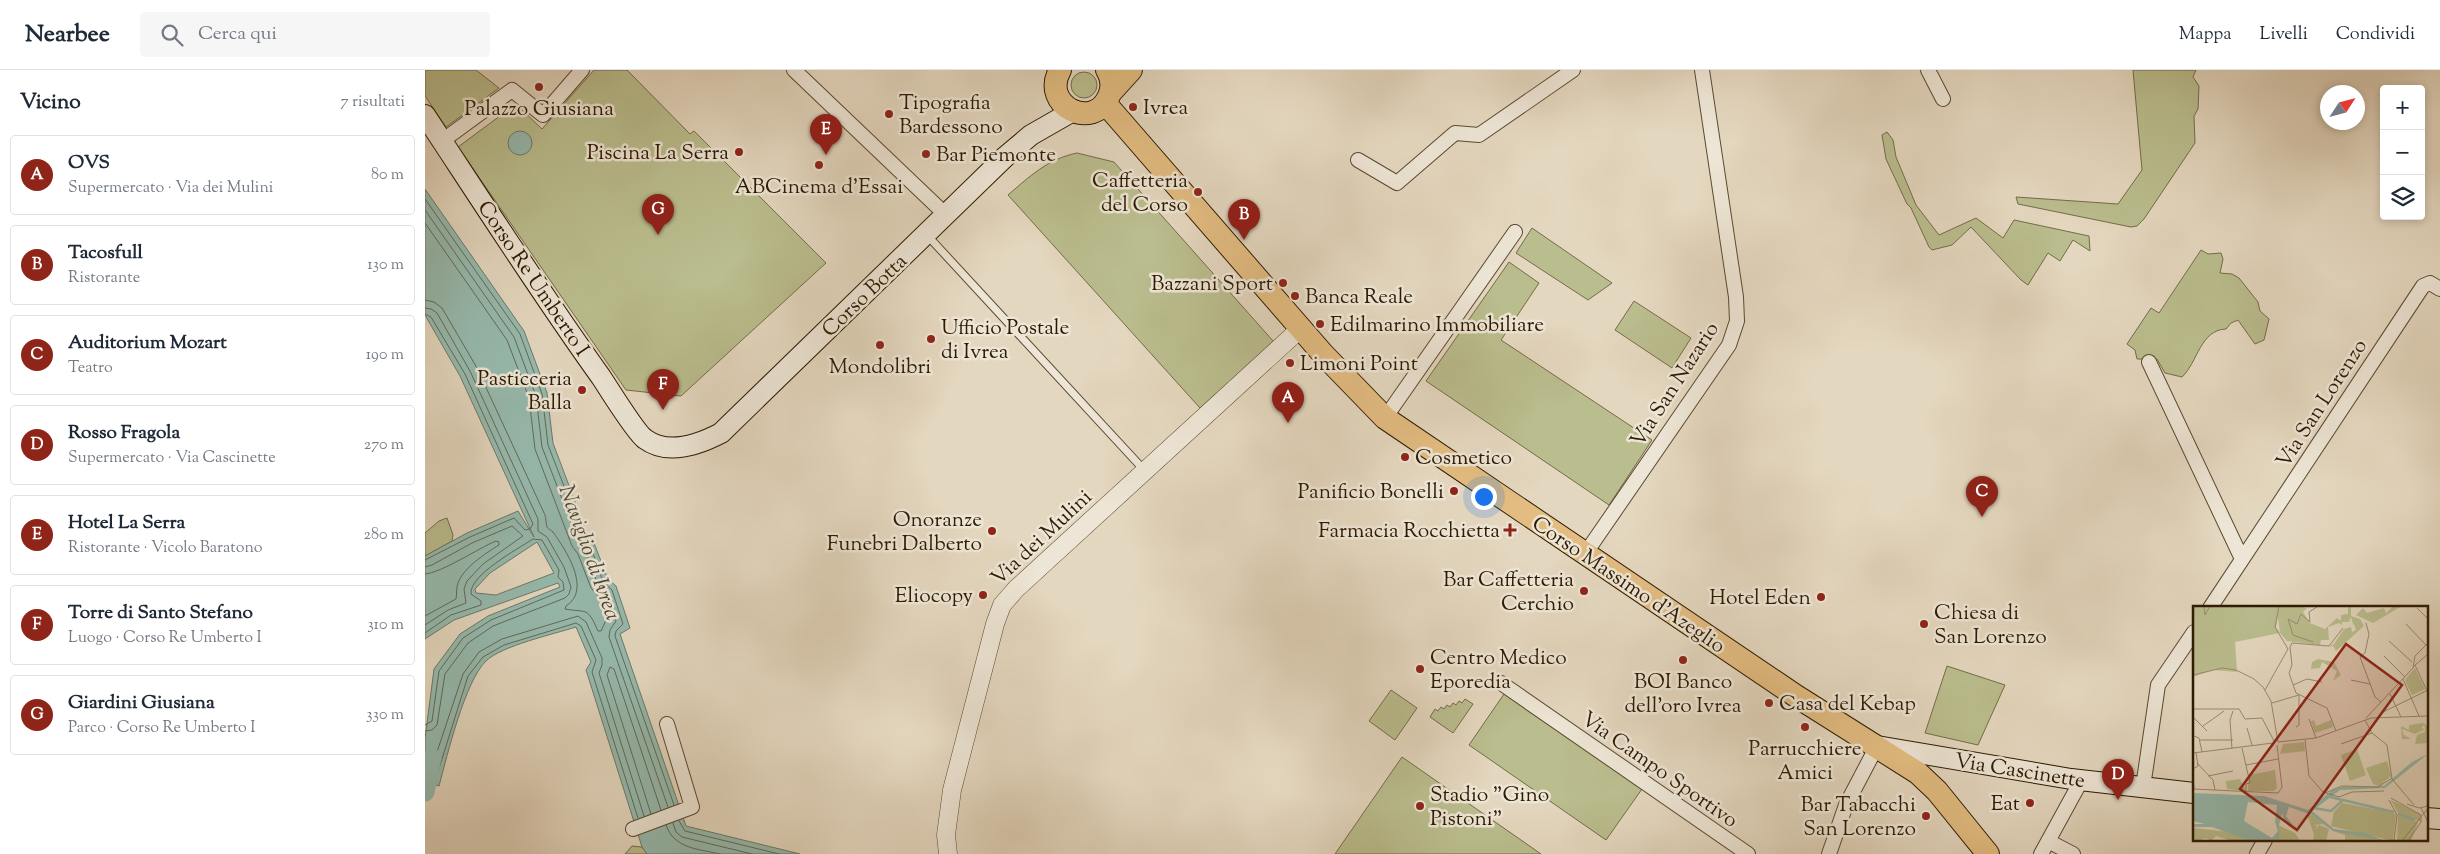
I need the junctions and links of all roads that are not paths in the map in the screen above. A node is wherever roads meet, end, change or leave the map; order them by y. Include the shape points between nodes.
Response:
1 (582, 70) edge
2 (794, 70) edge
3 (1060, 70) edge
4 (1131, 70) edge
5 (1573, 70) edge
6 (1702, 70) edge
7 (1928, 70) edge
8 (1097, 98) edge
9 (1943, 99) dead end
10 (425, 115) edge
11 (442, 141) junction
12 (1358, 160) dead end
13 (946, 215) junction
14 (1515, 232) dead end
15 (926, 234) junction
16 (2440, 289) edge
17 (1300, 329) junction
18 (2149, 362) dead end
19 (1385, 418) junction
20 (644, 439) joint
21 (1145, 471) junction
22 (1585, 554) junction
23 (2242, 559) junction
24 (2210, 606) edge
25 (2193, 633) edge
26 (1501, 683) dead end
27 (667, 724) dead end
28 (1874, 752) junction
29 (2081, 780) junction
30 (2143, 787) junction
31 (2193, 793) edge
32 (2427, 818) edge
33 (2440, 820) edge
34 (633, 829) dead end
35 (2048, 841) junction
36 (2264, 842) edge
37 (948, 854) edge
38 (1748, 854) edge
39 (1829, 854) edge
40 (1988, 854) edge
41 (2041, 854) edge
42 (2073, 854) edge
43 (2257, 854) edge

1 - 11 street via 543,115 512,90
2 - 13 street
3 - 8 main road, Corso Massimo d'Azeglio via 1056,81 1062,104
4 - 8 main road
5 - 12 street via 1479,136 1455,133 1397,183
6 - 22 street, Via San Nazario via 1737,321 1729,345
7 - 9 street
8 - 13 main road, Corso Botta via 1031,135
8 - 17 main road, Corso Massimo d'Azeglio
10 - 11 main road, Corso Re Umberto I
11 - 20 main road, Corso Re Umberto I
13 - 15 main road, Corso Botta
14 - 19 street
15 - 20 main road, Corso Botta via 721,433 685,447 664,447
15 - 21 lane
16 - 23 street, Via San Lorenzo via 2430,283 2423,286
17 - 19 main road, Corso Massimo d'Azeglio
17 - 21 street, Via dei Mulini
18 - 23 street
19 - 22 main road, Corso Massimo d'Azeglio
21 - 37 street, Via dei Mulini via 1002,605 952,790 946,835
22 - 28 main road, Corso Massimo d'Azeglio
23 - 24 street, Via San Lorenzo
25 - 30 street via 2158,685
26 - 38 street, Via Campo Sportivo
27 - 34 street via 692,807
28 - 29 main road, Via Cascinette
28 - 39 street via 1846,805
28 - 40 main road, Corso Massimo d'Azeglio via 1918,773 1937,791
29 - 30 main road, Via Cascinette
29 - 35 street
30 - 31 main road, Via Cascinette
32 - 33 main road
35 - 41 street
35 - 42 street
36 - 43 street

